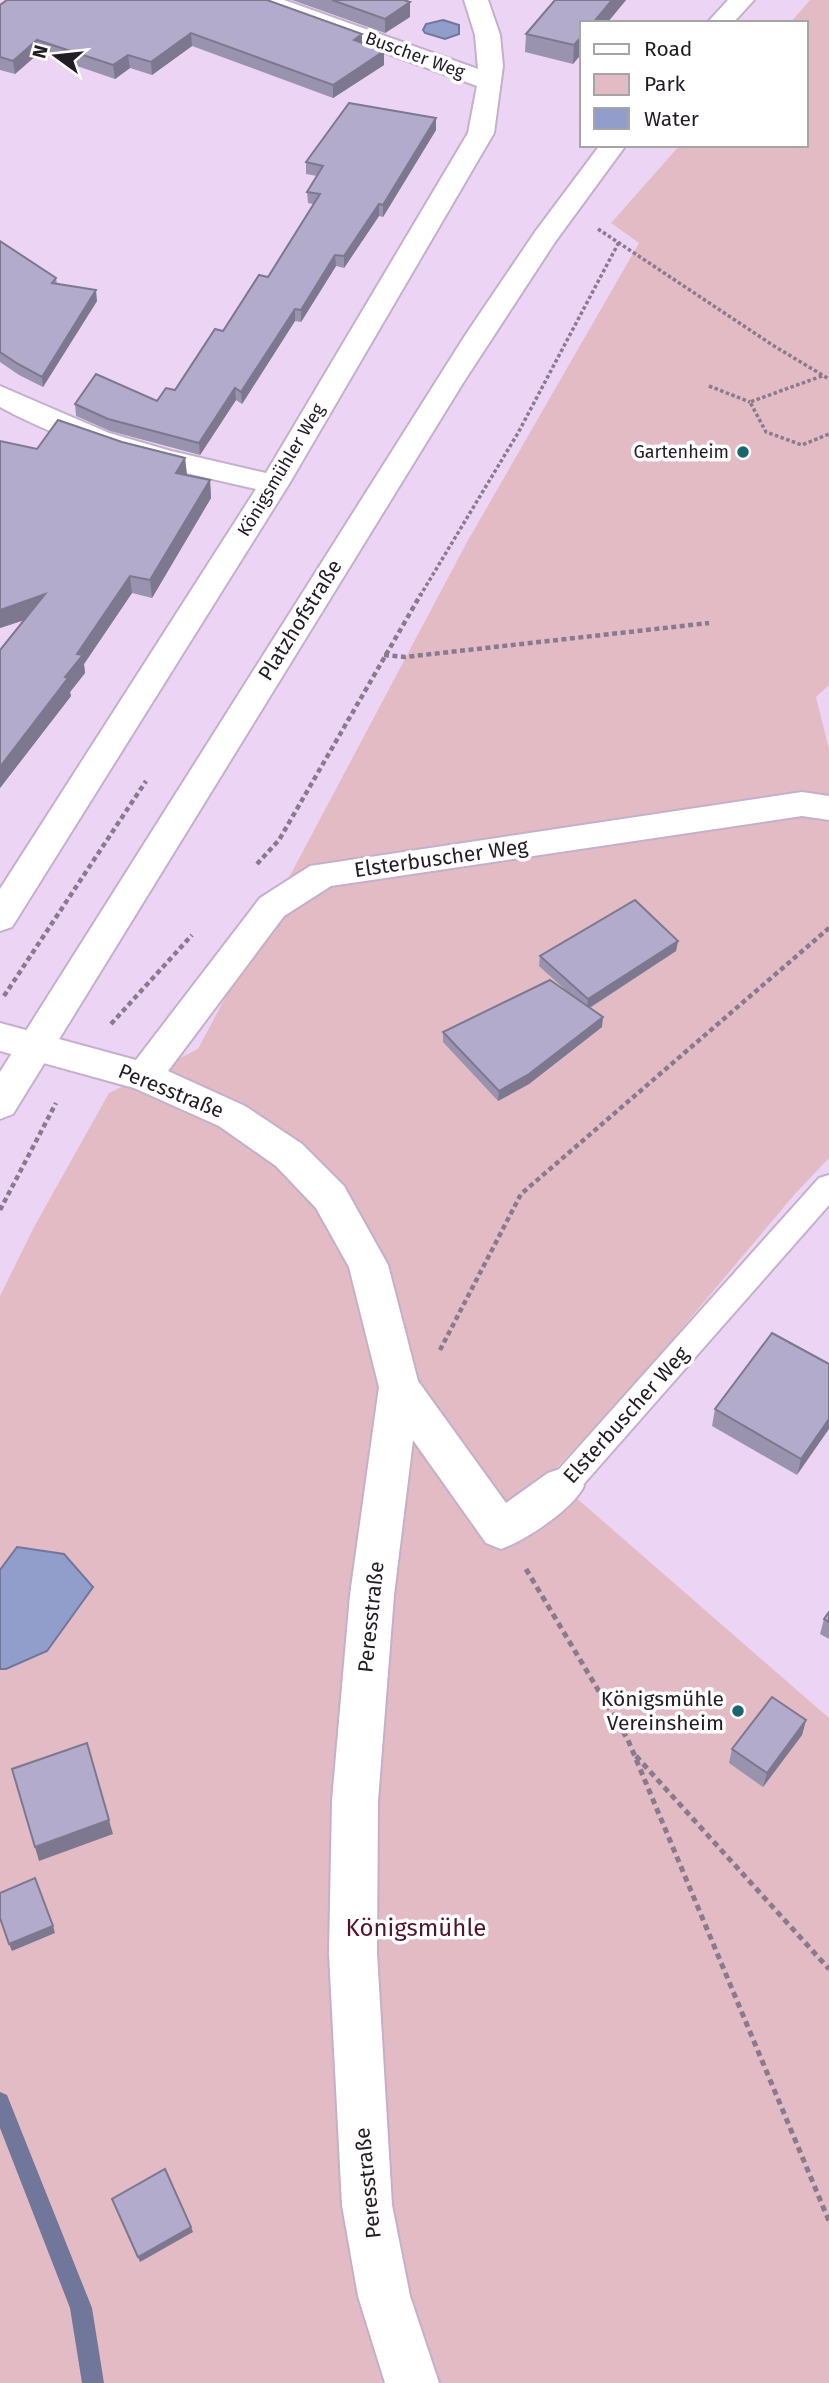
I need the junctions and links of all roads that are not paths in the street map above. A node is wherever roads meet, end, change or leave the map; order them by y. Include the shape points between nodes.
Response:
1 (261, 0) edge
2 (476, 0) edge
3 (742, 0) edge
4 (721, 21) edge
5 (490, 82) junction
6 (612, 147) edge
7 (0, 395) edge
8 (274, 484) junction
9 (829, 808) edge
10 (0, 918) edge
11 (18, 1041) edge
12 (144, 1076) junction
13 (0, 1104) edge
14 (829, 1186) edge
15 (399, 1387) junction
16 (563, 1486) joint
17 (412, 2383) edge

1 - 5 street, Buscher Weg
2 - 5 street, Königsmühler Weg via 488,28
3 - 4 street
5 - 8 street, Königsmühler Weg via 481,133
6 - 11 street, Platzhofstraße via 561,212 150,857
7 - 8 street via 67,430 114,446
8 - 10 street, Königsmühler Weg
9 - 12 street, Elsterbuscher Weg via 802,804 322,875 272,907
11 - 12 street, Peresstraße
11 - 13 street, Platzhofstraße
12 - 15 street, Peresstraße via 232,1116 289,1155 330,1197 368,1265
14 - 16 lane, Elsterbuscher Weg
15 - 16 street, Elsterbuscher Weg via 501,1530
15 - 17 street, Peresstraße via 372,1595 355,1801 353,1953 368,2205 384,2296

